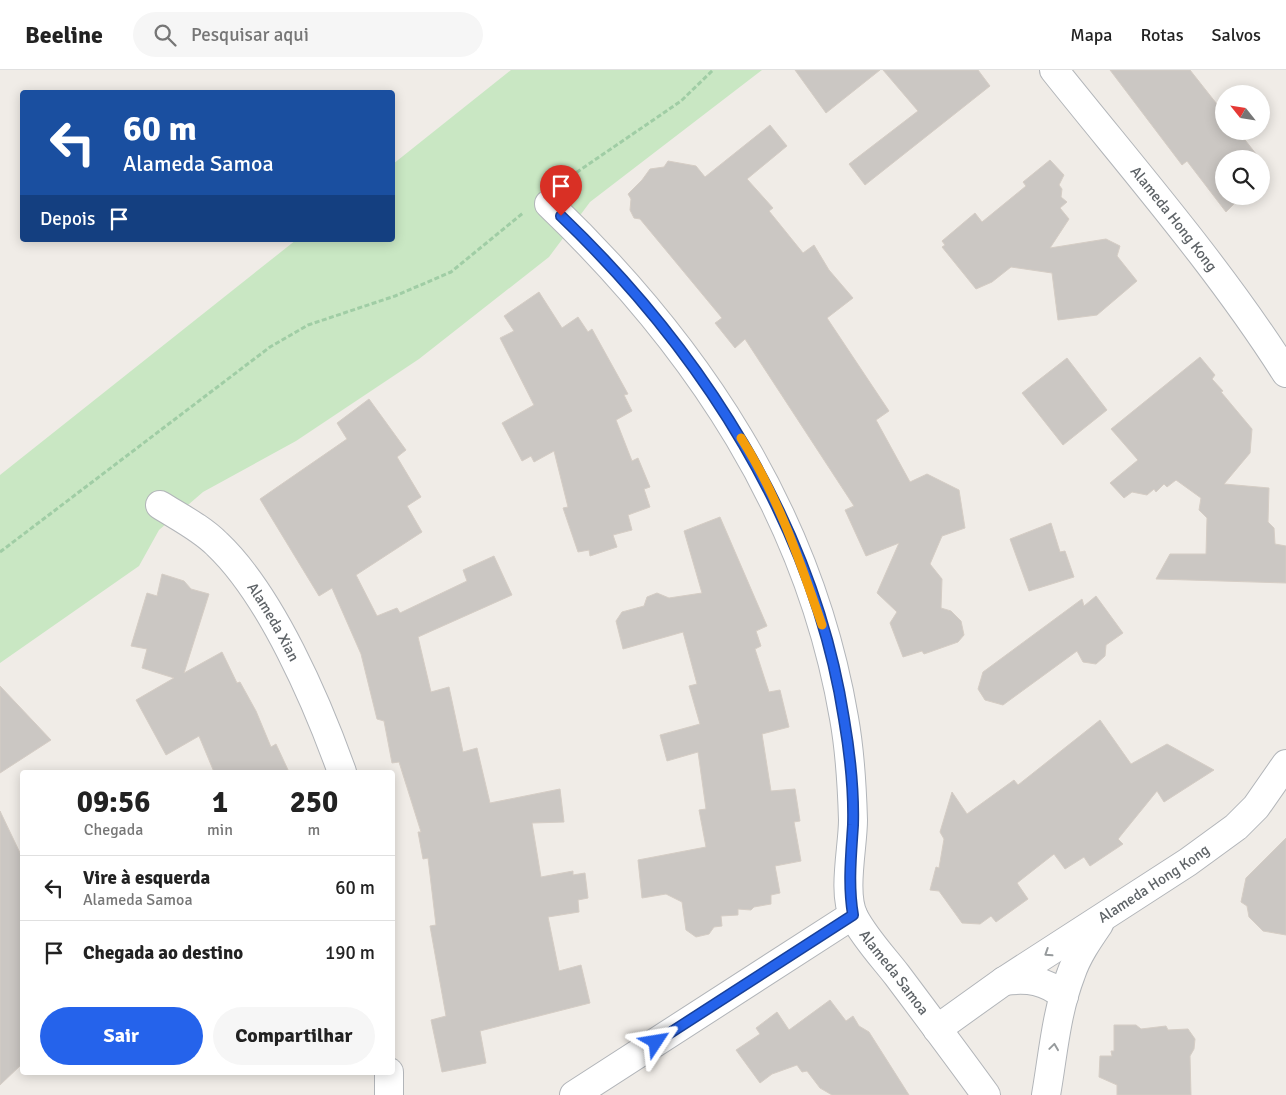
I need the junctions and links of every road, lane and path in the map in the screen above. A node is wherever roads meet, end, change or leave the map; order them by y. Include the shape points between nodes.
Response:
1 (713, 70) edge
2 (1054, 70) edge
3 (545, 199) junction
4 (1286, 372) edge
5 (160, 505) dead end
6 (0, 552) edge
7 (1286, 764) edge
8 (341, 770) edge
9 (853, 915) junction
10 (1104, 916) junction
11 (1004, 981) junction
12 (1064, 996) junction
13 (937, 1029) junction
14 (389, 1075) edge
15 (389, 1095) edge
16 (574, 1095) edge
17 (986, 1095) edge
18 (1046, 1095) edge

1 - 3 path via 682,101
2 - 4 street, Alameda Hong Kong via 1205,260 1261,333
3 - 6 path via 451,272 395,296 308,325 270,347
3 - 9 street, Alameda Samoa via 597,250 697,371 743,442 771,494 804,571 829,646 844,718 852,782 849,873
5 - 8 street, Alameda Xian via 216,542 250,583 307,687
7 - 10 street, Alameda Hong Kong via 1256,807 1236,827
9 - 13 street, Alameda Samoa
9 - 16 street
10 -> 11 street, Alameda Hong Kong
10 - 12 street via 1082,950
11 - 12 street via 1046,983
11 - 13 street, Alameda Hong Kong
18 -> 12 street
13 - 17 street, Alameda Samoa
14 - 15 street

